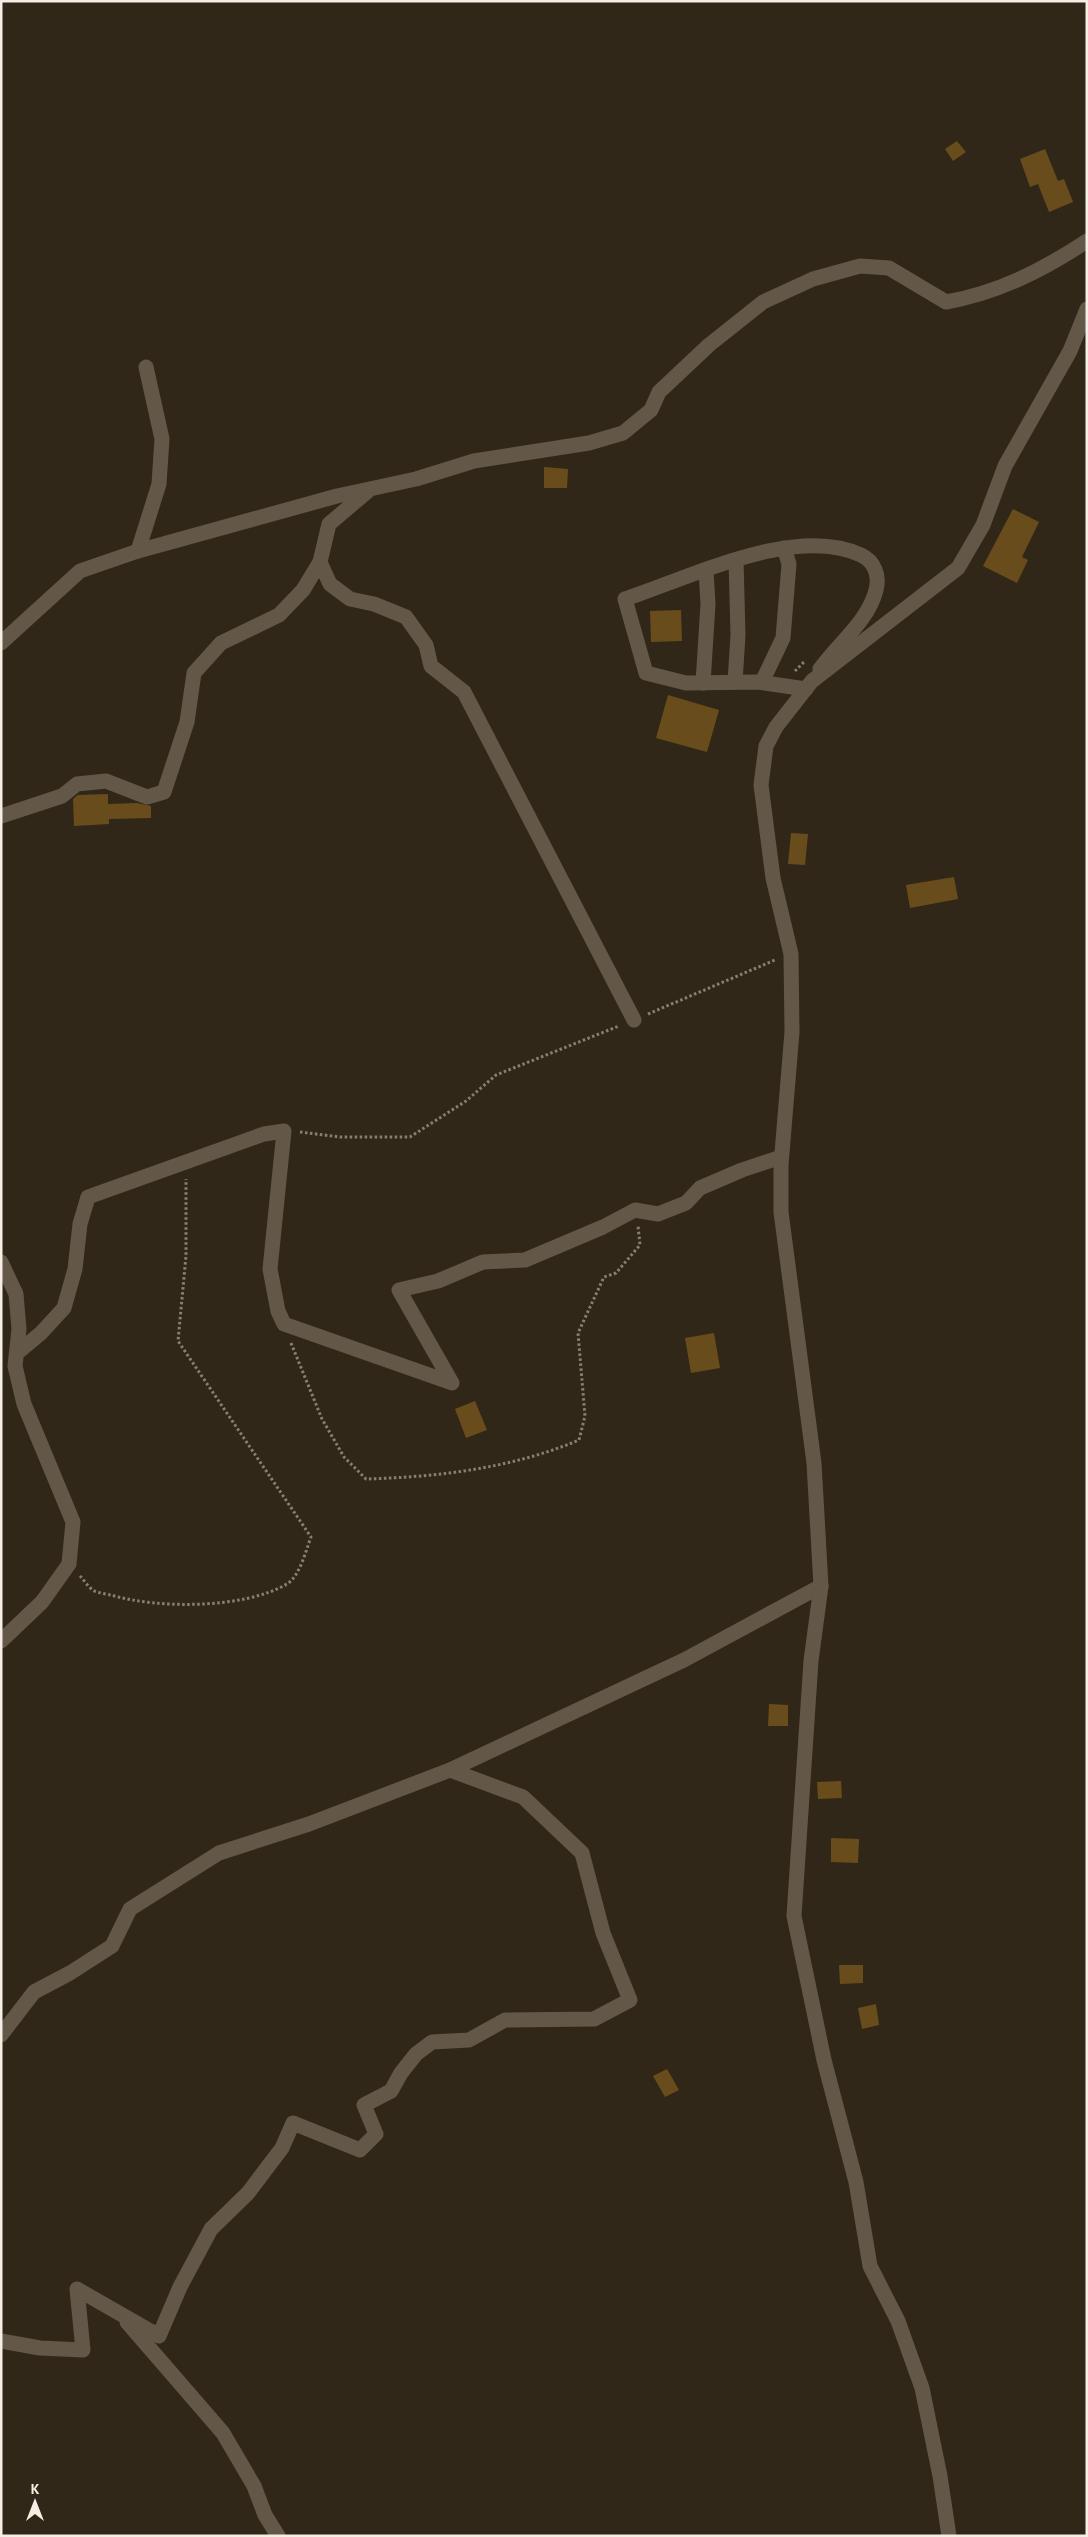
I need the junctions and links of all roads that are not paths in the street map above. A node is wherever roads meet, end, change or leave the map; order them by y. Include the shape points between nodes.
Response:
1 (1087, 242) edge
2 (1087, 309) edge
3 (146, 367) dead end
4 (371, 488) junction
5 (784, 548) junction
6 (138, 550) junction
7 (736, 560) junction
8 (320, 562) junction
9 (706, 570) junction
10 (1, 643) edge
11 (735, 682) junction
12 (762, 682) junction
13 (703, 683) junction
14 (809, 685) junction
15 (1, 816) edge
16 (634, 1020) road end
17 (781, 1157) junction
18 (1, 1262) edge
19 (16, 1356) junction
20 (1, 1366) edge
21 (821, 1586) junction
22 (1, 1641) edge
23 (450, 1770) junction
24 (1, 2035) edge
25 (77, 2289) junction
26 (1, 2341) edge
27 (278, 2536) edge
28 (950, 2536) edge

1 - 4 street via 1016,282 972,298 946,302 889,268 860,266 813,279 763,302 709,345 659,392 651,410 623,433 589,443 474,461 416,479
2 - 14 street via 1070,351 1005,466 982,525 958,568
3 - 6 street via 162,439 159,484
4 - 6 street
4 - 8 street via 329,524
5 - 7 street
5 - 12 street via 788,564 783,638
5 - 14 street via 846,548 870,560 877,574 877,589 866,614
6 - 10 street via 80,572
7 - 9 street
7 - 11 street via 738,635
8 - 15 street via 303,590 279,615 222,643 194,673 187,722 164,792 147,797 106,781 77,784 62,796
8 - 16 street via 330,584 350,599 374,604 406,617 426,645 431,666 464,692
9 - 13 street via 708,604
9 - 13 street via 625,599 646,673 686,683
11 - 12 street
11 - 13 street
12 - 14 street via 780,686
14 - 17 street via 776,727 766,746 761,785 773,878 790,954 792,1032
17 - 19 street via 700,1188 686,1203 658,1214 635,1210 525,1260 483,1262 438,1281 399,1290 452,1383 284,1324 278,1311 270,1269 284,1130 264,1134 88,1197 64,1308
17 - 21 street via 781,1212 814,1463
18 - 19 street via 16,1294 19,1329
19 - 20 street
19 - 22 street via 15,1366 24,1404 73,1522 69,1564 42,1602
21 - 23 street via 684,1660
21 - 28 street via 811,1662 794,1916 824,2060 856,2182 870,2266 898,2321 922,2388
23 - 24 street via 309,1824 219,1853 130,1909 112,1946 34,1992
23 - 25 street via 523,1798 582,1853 604,1933 630,2000 594,2019 505,2020 469,2040 432,2042 416,2054 391,2091 364,2105 376,2134 360,2150 293,2123 282,2148 248,2193 211,2229 180,2287 159,2336
25 - 26 street via 83,2350 40,2348
25 - 27 street via 129,2324 223,2433

